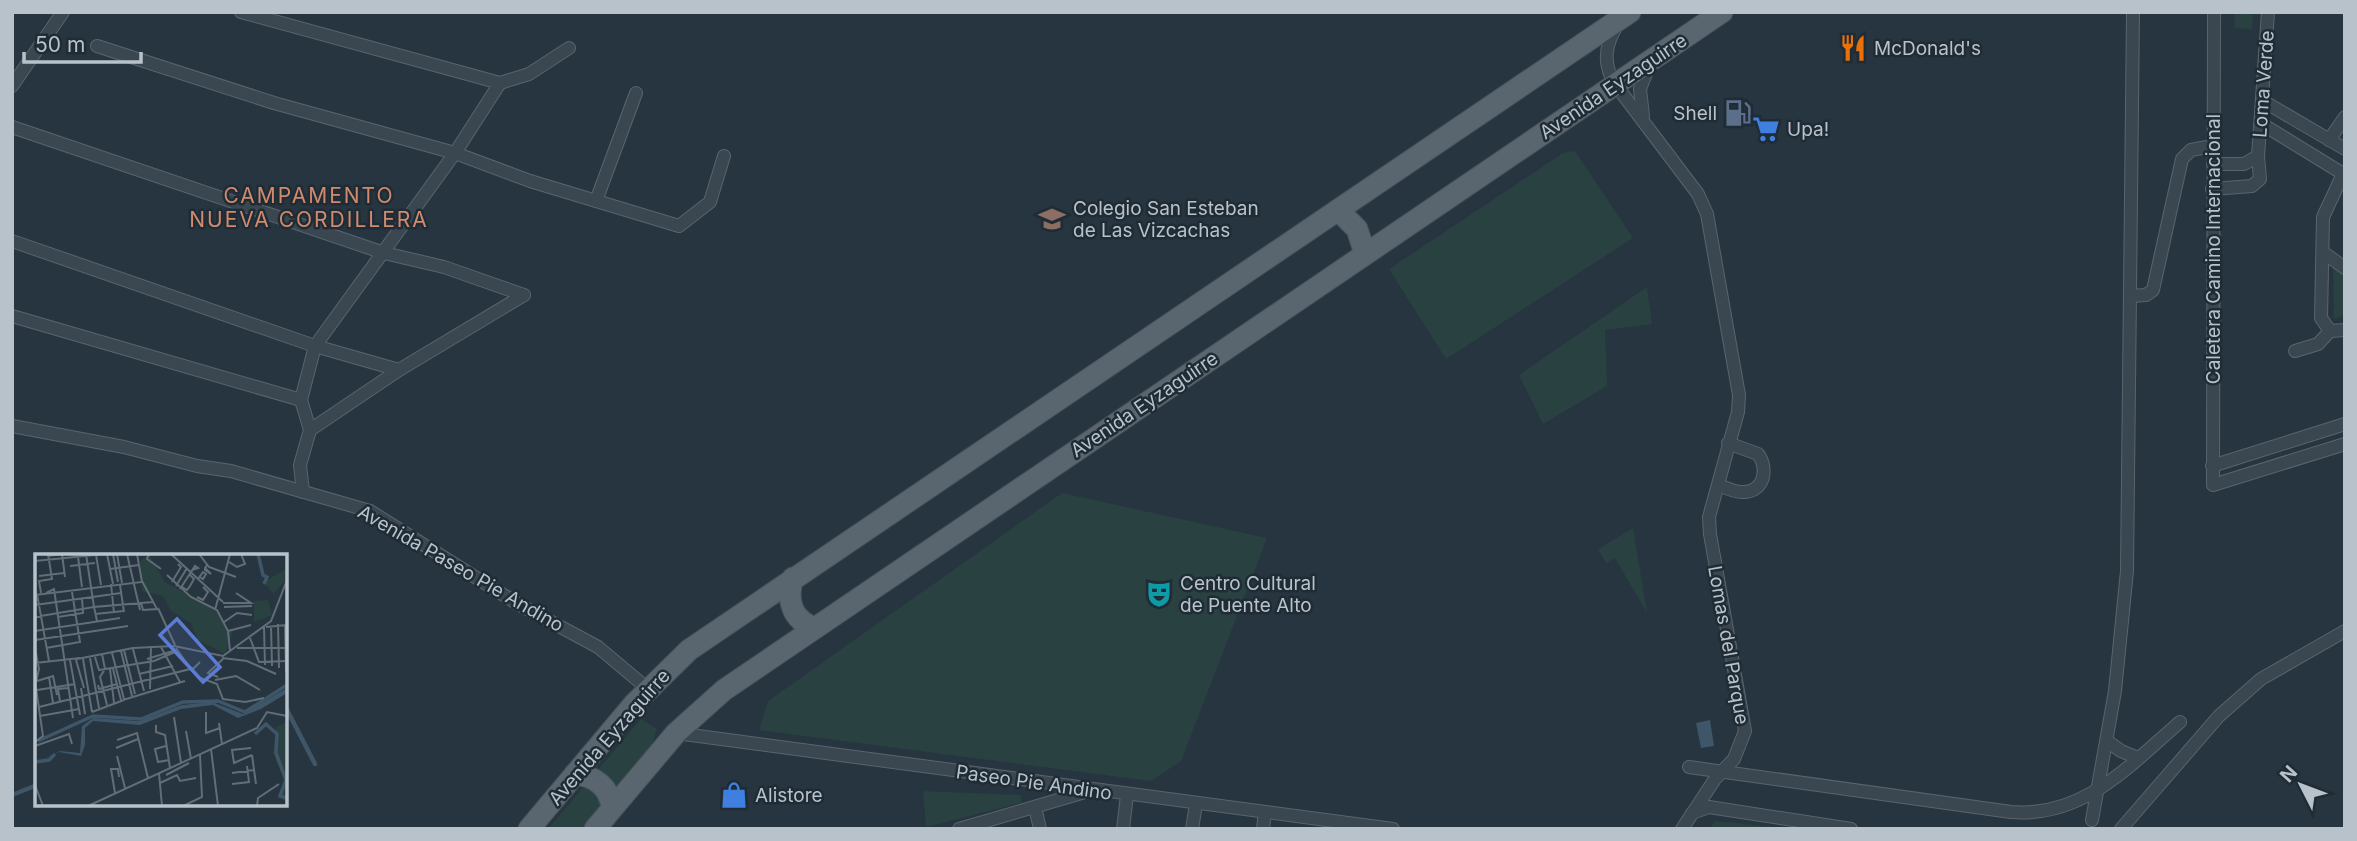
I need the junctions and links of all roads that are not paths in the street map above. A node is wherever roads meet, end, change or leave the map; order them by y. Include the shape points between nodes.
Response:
1 (64, 12) edge
2 (241, 12) edge
3 (1722, 12) edge
4 (2133, 12) edge
5 (2214, 12) edge
6 (2268, 12) edge
7 (1626, 15) edge
8 (97, 46) dead end
9 (569, 48) dead end
10 (1653, 59) junction
11 (500, 83) junction
12 (1615, 84) junction
13 (12, 86) edge
14 (636, 93) dead end
15 (2263, 101) junction
16 (2345, 117) edge
17 (1644, 120) junction
18 (2262, 124) junction
19 (12, 127) edge
20 (2329, 140) junction
21 (2213, 146) junction
22 (2345, 149) edge
23 (455, 153) junction
24 (724, 156) dead end
25 (2258, 156) junction
26 (2213, 164) junction
27 (2344, 174) edge
28 (2212, 188) junction
29 (596, 201) junction
30 (1338, 210) junction
31 (12, 241) edge
32 (384, 253) junction
33 (2324, 253) junction
34 (1365, 254) junction
35 (2345, 268) edge
36 (2131, 296) junction
37 (12, 316) edge
38 (2345, 330) edge
39 (2330, 331) junction
40 (315, 346) junction
41 (2295, 351) dead end
42 (399, 370) junction
43 (301, 400) junction
44 (2345, 424) edge
45 (12, 426) edge
46 (310, 430) junction
47 (1728, 443) junction
48 (2345, 444) edge
49 (2272, 447) junction
50 (2278, 465) junction
51 (2212, 466) junction
52 (1719, 485) junction
53 (303, 492) junction
54 (793, 578) junction
55 (815, 628) junction
56 (2345, 631) edge
57 (648, 688) junction
58 (2180, 722) dead end
59 (676, 733) junction
60 (2107, 741) junction
61 (2138, 758) junction
62 (1689, 767) dead end
63 (1724, 772) junction
64 (575, 774) junction
65 (1092, 790) junction
66 (2097, 792) junction
67 (1128, 795) junction
68 (1196, 804) junction
69 (612, 807) junction
70 (1035, 807) junction
71 (1265, 812) junction
72 (1692, 813) junction
73 (2092, 820) dead end
74 (1335, 825) edge
75 (530, 829) edge
76 (594, 829) edge
77 (959, 829) edge
78 (1040, 829) edge
79 (1123, 829) edge
80 (1192, 829) edge
81 (1263, 829) edge
82 (1393, 829) edge
83 (1682, 829) edge
84 (1851, 829) edge
85 (2121, 829) edge

1 - 13 street
2 - 11 street
3 - 10 main road, Avenida Eyzaguirre
4 - 36 street
5 - 21 street, Caletera Camino Internacional
6 - 15 street, Loma Verde
7 - 12 street, Lomas del Parque via 1609,41 1606,58
7 - 30 main road, Avenida Eyzaguirre
8 - 23 street via 274,103
9 - 11 street via 529,74
10 - 12 main road, Avenida Eyzaguirre
10 - 17 street via 1640,89
11 - 23 street
12 - 17 street, Lomas del Parque
12 - 34 main road, Avenida Eyzaguirre
14 - 29 street
15 - 18 street, Loma Verde
15 - 20 street
16 - 20 street
17 - 47 street, Lomas del Parque via 1698,194 1707,214 1738,380 1738,412
18 - 25 street, Loma Verde
18 - 27 street
19 - 32 street
20 - 22 street
21 - 26 street, Caletera Camino Internacional
21 - 36 street via 2199,146 2182,159 2153,290
23 - 29 street
23 - 32 street
24 - 29 street via 710,202 679,226
25 - 26 street, Loma Verde via 2244,164
25 - 28 street, Loma Verde via 2261,175 2256,185
26 - 28 street, Caletera Camino Internacional
27 - 33 street via 2323,217
28 - 51 street, Caletera Camino Internacional
30 - 34 main road via 1357,229
30 - 54 main road, Avenida Eyzaguirre
31 - 40 street
32 - 40 street
32 - 42 street via 444,267 524,295
33 - 35 street
33 - 39 street via 2321,318
34 - 55 main road, Avenida Eyzaguirre
36 - 60 street via 2127,571
37 - 43 street
38 - 39 street
39 - 41 street via 2318,344
40 - 42 street
40 - 43 street
42 - 46 street
43 - 46 street
44 - 49 street
45 - 53 street, Avenida Paseo Pie Andino via 231,471
46 - 53 street via 300,465
47 - 52 street, Lomas del Parque
47 - 52 street via 1758,454 1764,474 1757,487 1744,493
48 - 50 street
49 - 50 street
49 - 51 street
50 - 51 street, Caletera Camino Internacional via 2213,485
52 - 63 street, Lomas del Parque via 1709,517 1710,534 1745,731 1742,745
53 - 57 street, Avenida Paseo Pie Andino via 370,511 518,604 598,646
54 - 55 main road via 789,595 793,612
54 - 57 main road, Avenida Eyzaguirre via 689,650
55 - 59 main road, Avenida Eyzaguirre via 724,690
56 - 85 street via 2261,679 2181,757
57 - 64 main road, Avenida Eyzaguirre
58 - 61 street
59 - 65 street, Paseo Pie Andino
59 - 69 main road, Avenida Eyzaguirre
60 - 61 street
60 - 66 street
61 - 66 street
62 - 63 street
63 - 66 street via 2023,813 2061,808
63 - 72 street, Lomas del Parque
64 - 69 main road via 598,781
64 - 75 main road, Avenida Eyzaguirre
65 - 67 street, Paseo Pie Andino
65 - 70 street
66 - 73 street
67 - 68 street, Paseo Pie Andino
67 - 79 street
68 - 71 street, Paseo Pie Andino
68 - 80 street
69 - 76 main road, Avenida Eyzaguirre
70 - 77 street
70 - 78 street
71 - 74 street, Paseo Pie Andino
71 - 81 street
72 - 83 street, Lomas del Parque
72 - 84 street via 1709,807
74 - 82 street, Paseo Pie Andino

